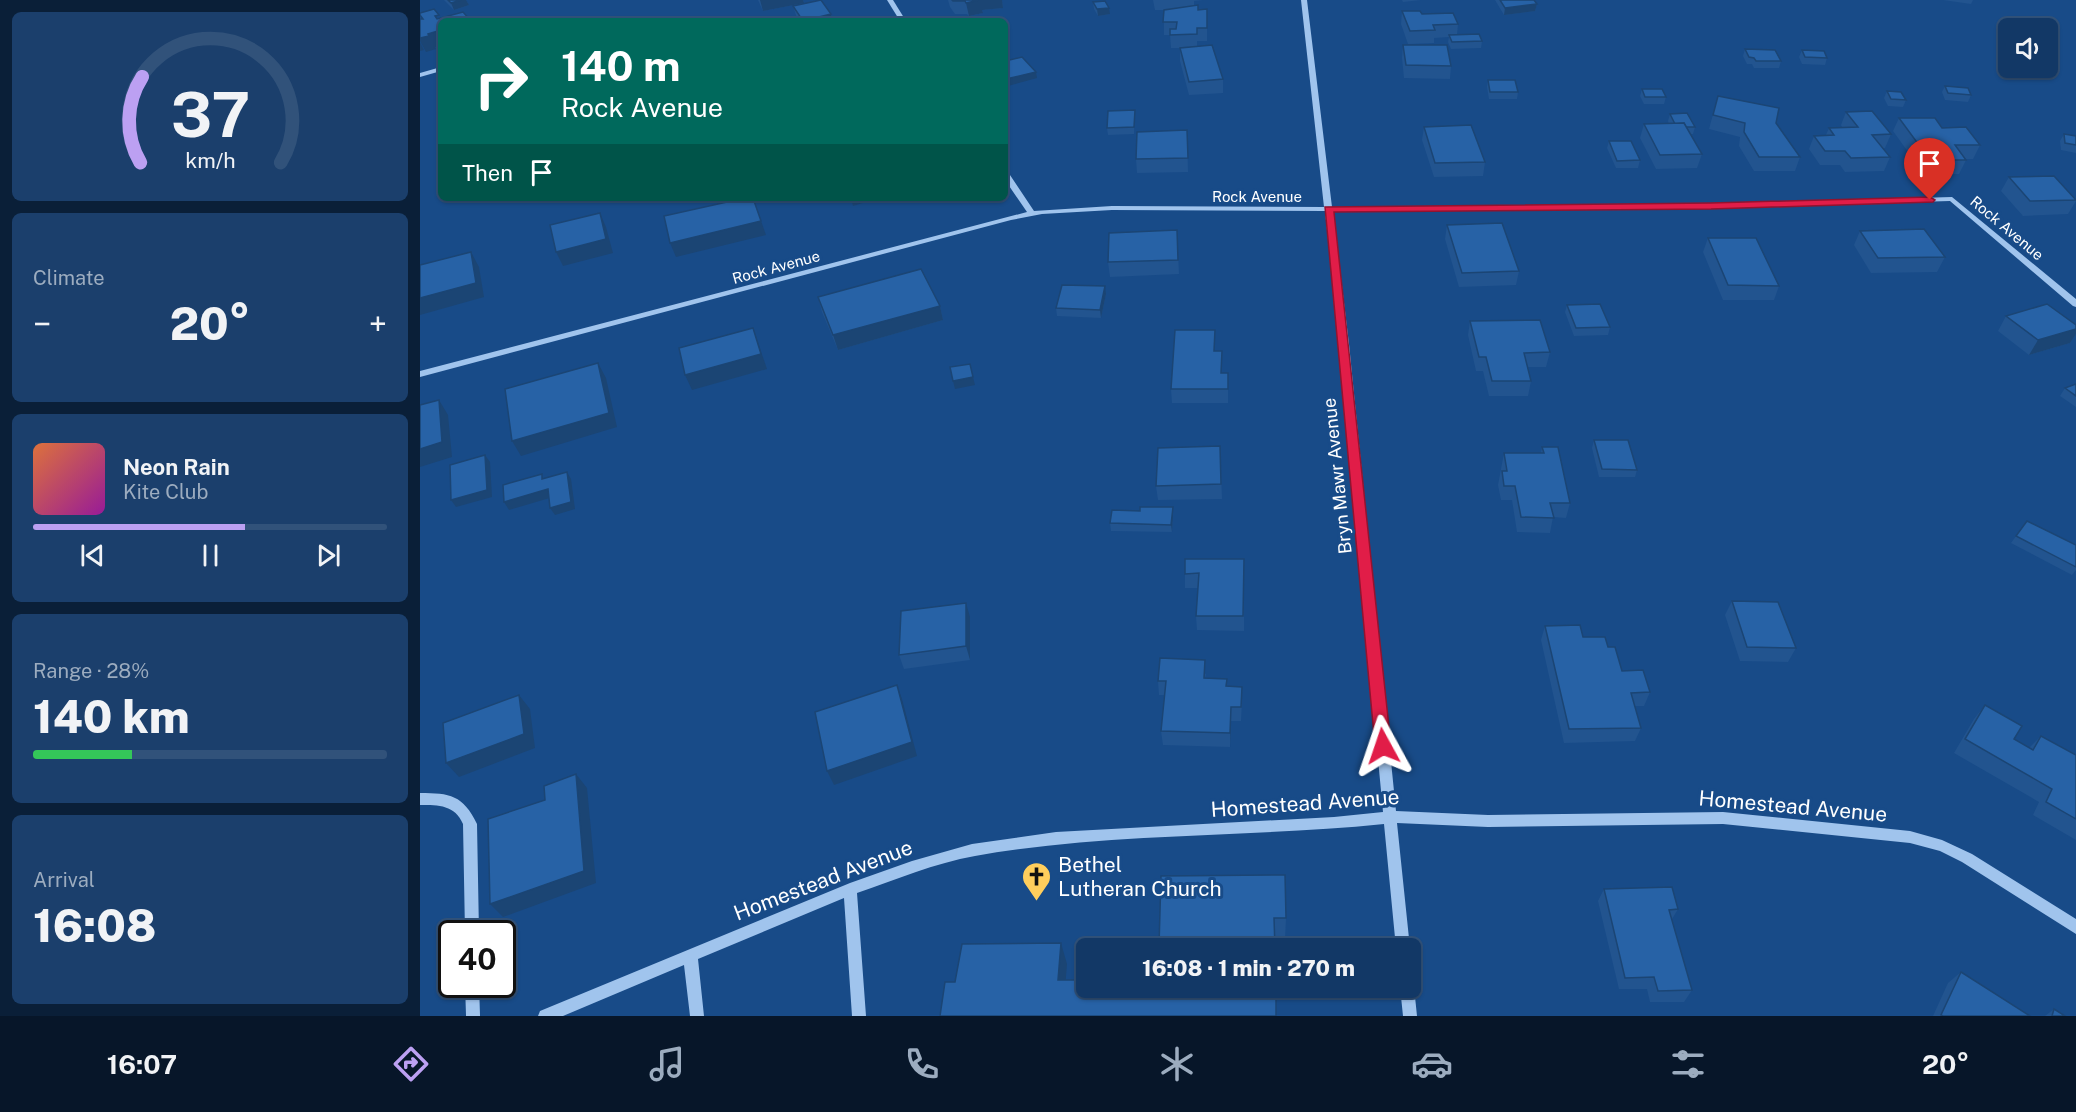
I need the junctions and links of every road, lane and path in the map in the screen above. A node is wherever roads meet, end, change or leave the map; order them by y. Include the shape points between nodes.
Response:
1 (890, 0) edge
2 (1304, 0) edge
3 (901, 18) edge
4 (438, 70) edge
5 (420, 75) edge
6 (1008, 178) edge
7 (1329, 209) junction
8 (1032, 214) junction
9 (2076, 304) edge
10 (420, 374) edge
11 (420, 799) edge
12 (1390, 817) junction
13 (850, 890) junction
14 (472, 920) edge
15 (2076, 927) edge
16 (1402, 938) edge
17 (690, 956) junction
18 (472, 998) edge
19 (1408, 998) edge
20 (473, 1016) edge
21 (545, 1016) edge
22 (698, 1016) edge
23 (859, 1016) edge
24 (1410, 1016) edge

1 - 3 street
2 - 7 street, Bryn Mawr Avenue
4 - 5 street
6 - 8 street
7 - 8 street, Rock Avenue via 1112,208
7 - 9 street, Rock Avenue via 1711,206 1952,199
7 - 12 street, Bryn Mawr Avenue
8 - 10 street, Rock Avenue
11 - 14 street via 452,801 465,810 470,824
12 - 13 street, Homestead Avenue via 1032,840 941,857
12 - 15 street, Homestead Avenue via 1488,821 1723,818 1910,837 1967,858
12 - 16 street, Bryn Mawr Avenue
13 - 17 street, Homestead Avenue
13 - 23 street
17 - 21 street, Homestead Avenue
17 - 22 street
18 - 20 street
19 - 24 street

